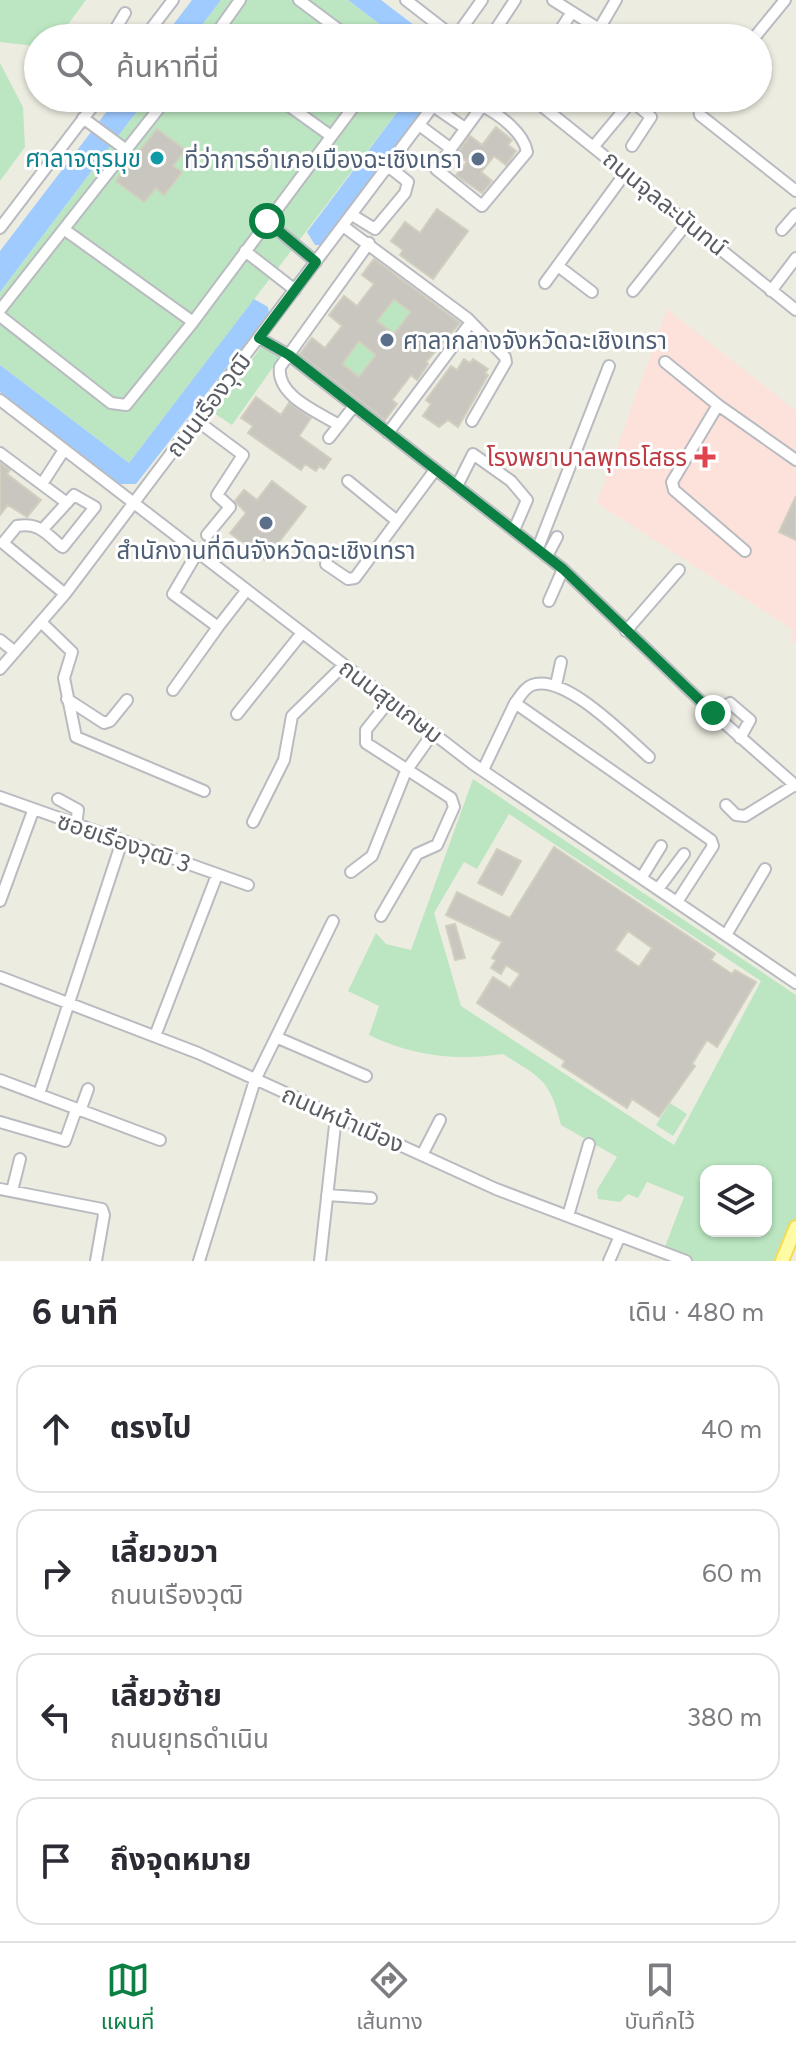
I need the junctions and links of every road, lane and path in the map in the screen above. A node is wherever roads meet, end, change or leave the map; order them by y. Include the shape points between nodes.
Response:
1 (173, 0) edge
2 (240, 0) edge
3 (299, 0) edge
4 (406, 0) edge
5 (482, 0) edge
6 (515, 0) edge
7 (553, 0) edge
8 (616, 0) edge
9 (785, 0) edge
10 (572, 12) junction
11 (125, 13) dead end
12 (118, 24) edge
13 (155, 24) edge
14 (223, 24) edge
15 (331, 24) edge
16 (437, 24) edge
17 (465, 24) edge
18 (499, 24) edge
19 (564, 24) edge
20 (592, 24) edge
21 (603, 24) edge
22 (765, 24) edge
23 (91, 112) edge
24 (154, 112) edge
25 (298, 112) edge
26 (349, 112) edge
27 (429, 112) edge
28 (447, 112) edge
29 (476, 112) edge
30 (492, 112) edge
31 (550, 112) edge
32 (622, 112) edge
33 (646, 112) edge
34 (699, 112) edge
35 (86, 121) junction
36 (419, 125) junction
37 (465, 128) junction
38 (331, 136) junction
39 (594, 146) junction
40 (632, 146) dead end
41 (121, 147) junction
42 (450, 148) junction
43 (388, 166) junction
44 (626, 172) junction
45 (796, 191) edge
46 (796, 214) edge
47 (352, 215) junction
48 (267, 221) junction
49 (688, 222) junction
50 (343, 226) junction
51 (0, 228) edge
52 (65, 230) junction
53 (782, 230) dead end
54 (369, 243) junction
55 (245, 251) junction
56 (796, 258) edge
57 (316, 262) junction
58 (558, 266) junction
59 (545, 283) dead end
60 (295, 290) junction
61 (633, 291) dead end
62 (771, 291) junction
63 (592, 292) dead end
64 (796, 310) edge
65 (0, 313) edge
66 (193, 322) junction
67 (471, 322) junction
68 (259, 338) junction
69 (289, 355) junction
70 (665, 362) dead end
71 (609, 366) dead end
72 (0, 400) edge
73 (718, 405) junction
74 (354, 406) junction
75 (196, 420) junction
76 (472, 421) dead end
77 (339, 425) junction
78 (388, 433) junction
79 (329, 438) dead end
80 (64, 450) junction
81 (0, 453) edge
82 (796, 460) edge
83 (435, 470) junction
84 (348, 481) dead end
85 (42, 484) junction
86 (457, 486) junction
87 (67, 503) junction
88 (133, 504) junction
89 (397, 521) junction
90 (42, 530) junction
91 (514, 530) junction
92 (207, 535) dead end
93 (557, 537) dead end
94 (538, 548) junction
95 (745, 551) dead end
96 (197, 553) junction
97 (547, 556) junction
98 (326, 564) dead end
99 (563, 569) junction
100 (679, 570) dead end
101 (246, 591) junction
102 (65, 594) junction
103 (549, 601) dead end
104 (41, 622) junction
105 (218, 627) junction
106 (626, 631) junction
107 (302, 633) junction
108 (0, 640) edge
109 (15, 652) junction
110 (561, 662) dead end
111 (344, 665) junction
112 (0, 669) edge
113 (556, 685) junction
114 (173, 690) dead end
115 (67, 699) junction
116 (127, 700) dead end
117 (390, 700) junction
118 (515, 703) junction
119 (713, 713) junction
120 (237, 714) dead end
121 (433, 733) junction
122 (740, 738) junction
123 (649, 757) dead end
124 (483, 770) junction
125 (406, 771) junction
126 (796, 786) edge
127 (204, 791) dead end
128 (0, 797) edge
129 (58, 799) dead end
130 (726, 805) dead end
131 (33, 811) junction
132 (253, 822) dead end
133 (76, 825) junction
134 (122, 841) junction
135 (661, 846) dead end
136 (684, 854) dead end
137 (765, 869) dead end
138 (351, 872) dead end
139 (217, 875) junction
140 (642, 877) junction
141 (248, 885) dead end
142 (658, 889) junction
143 (0, 901) edge
144 (677, 902) junction
145 (381, 916) dead end
146 (333, 921) dead end
147 (726, 935) junction
148 (0, 977) edge
149 (796, 983) edge
150 (69, 1004) junction
151 (155, 1036) junction
152 (278, 1038) junction
153 (366, 1076) dead end
154 (0, 1080) edge
155 (255, 1080) junction
156 (88, 1089) dead end
157 (39, 1094) junction
158 (78, 1110) junction
159 (336, 1116) junction
160 (440, 1120) dead end
161 (0, 1122) edge
162 (160, 1140) dead end
163 (589, 1144) dead end
164 (422, 1155) junction
165 (20, 1159) dead end
166 (6, 1190) edge
167 (327, 1195) junction
168 (371, 1198) dead end
169 (568, 1216) junction
170 (796, 1227) edge
171 (620, 1236) junction
172 (96, 1261) edge
173 (199, 1261) edge
174 (320, 1261) edge
175 (609, 1261) edge
176 (686, 1261) edge
177 (782, 1261) edge

1 - 13 street
2 - 14 street
3 - 15 street
4 - 16 street
5 - 17 street
6 - 18 street
7 - 10 street
8 - 21 street
9 - 22 street
10 - 19 street
10 - 20 street
11 - 12 street
23 - 35 street
24 - 41 street
25 - 38 street
26 - 38 street
27 - 36 street, ถนนเรืองวุฒิ
28 - 37 street
29 - 37 street
30 - 42 street via 526,147 525,157 485,205 437,171
31 - 39 street, ถนนจุลละนันทน์
32 - 39 street
33 - 40 street via 651,117
34 - 45 street
35 - 41 street
35 - 51 street
36 - 42 street
36 - 43 street, ถนนเรืองวุฒิ
37 - 42 street
38 - 48 street
39 - 44 street, ถนนจุลละนันทน์
41 - 52 street
43 - 47 street, ถนนเรืองวุฒิ
43 - 47 street via 408,182 405,193 375,229
44 - 49 street, ถนนจุลละนันทน์
44 - 58 street
46 - 53 street
47 - 50 street, ถนนเรืองวุฒิ
48 - 55 street
48 - 57 street
49 - 61 street
49 - 62 street, ถนนจุลละนันทน์
50 - 54 street
50 - 57 street, ถนนเรืองวุฒิ
52 - 65 street
52 - 66 street
54 - 67 street
54 - 69 street
55 - 60 street
55 - 66 street
56 - 62 street
57 - 60 street, ถนนเรืองวุฒิ
58 - 59 street
58 - 63 street
60 - 68 street, ถนนเรืองวุฒิ
62 - 64 street, ถนนจุลละนันทน์
65 - 66 street via 121,407 130,403
67 - 76 street via 506,362
67 - 78 street
68 - 69 street
68 - 75 street, ถนนเรืองวุฒิ
69 - 74 street
69 - 77 street via 279,376 285,390
70 - 73 street
71 - 94 street
72 - 80 street, ถนนสุขเกษม
73 - 82 street
73 - 95 street via 672,486
74 - 77 street
74 - 78 street
75 - 88 street, ถนนเรืองวุฒิ
75 - 92 street via 243,455 217,495 230,507
77 - 79 street
78 - 83 street
80 - 85 street
80 - 88 street, ถนนสุขเกษม
81 - 85 street
83 - 86 street
83 - 89 street
84 - 89 street
85 - 87 street
86 - 91 street
86 - 91 street via 473,454 511,481 527,500
87 - 90 street
87 - 90 street via 78,495 94,511 63,547
88 - 96 street, ถนนสุขเกษม
88 - 102 street, ถนนเรืองวุฒิ
89 - 98 street via 355,578
90 - 102 street via 36,524 17,526 3,543
91 - 94 street
93 - 97 street
94 - 97 street
96 - 101 street, ถนนสุขเกษม
96 - 105 street via 172,592
97 - 99 street
99 - 103 street
99 - 106 street
100 - 106 street
101 - 105 street
101 - 107 street, ถนนสุขเกษม
102 - 104 street, ถนนเรืองวุฒิ
104 - 109 street, ถนนเรืองวุฒิ
104 - 115 street via 72,652 64,678
105 - 114 street
106 - 119 street
107 - 111 street, ถนนสุขเกษม
107 - 120 street
108 - 109 street
109 - 112 street, ถนนเรืองวุฒิ
110 - 113 street
111 - 117 street, ถนนสุขเกษม
111 - 132 street via 292,716 284,760
113 - 118 street via 534,684
113 - 123 street
115 - 116 street via 104,723
115 - 127 street via 71,726 82,743
117 - 121 street, ถนนสุขเกษม
117 - 125 street via 366,730 366,743
118 - 124 street
118 - 144 street via 711,840 713,846
119 - 122 street
119 - 122 street via 730,703 747,714 750,720
121 - 124 street, ถนนสุขเกษม
121 - 125 street
122 - 126 street
124 - 140 street, ถนนสุขเกษม
125 - 138 street via 372,856
125 - 145 street via 451,798 454,807 437,845 417,854
126 - 130 street via 745,816
128 - 131 street, ซอยเรืองวุฒิ 3
129 - 133 street via 78,810
131 - 133 street, ซอยเรืองวุฒิ 3
131 - 143 street
133 - 134 street, ซอยเรืองวุฒิ 3
134 - 139 street, ซอยเรืองวุฒิ 3
134 - 150 street
135 - 140 street
136 - 142 street
137 - 147 street
139 - 141 street, ซอยเรืองวุฒิ 3
139 - 151 street
140 - 142 street, ถนนสุขเกษม
142 - 144 street, ถนนสุขเกษม
144 - 147 street, ถนนสุขเกษม
146 - 152 street
147 - 149 street, ถนนสุขเกษม
148 - 150 street, ถนนหน้าเมือง
150 - 151 street, ถนนหน้าเมือง
150 - 157 street
151 - 155 street, ถนนหน้าเมือง
152 - 153 street
152 - 155 street
154 - 157 street
155 - 159 street, ถนนหน้าเมือง
155 - 173 street
156 - 158 street
157 - 158 street
158 - 161 street via 65,1141
158 - 162 street
159 - 164 street, ถนนหน้าเมือง
159 - 167 street
160 - 164 street
163 - 169 street
164 - 169 street, ถนนหน้าเมือง
165 - 166 street
166 - 172 street via 102,1209
167 - 168 street
167 - 174 street
169 - 171 street, ถนนหน้าเมือง
170 - 177 main road
171 - 175 street
171 - 176 street, ถนนหน้าเมือง

